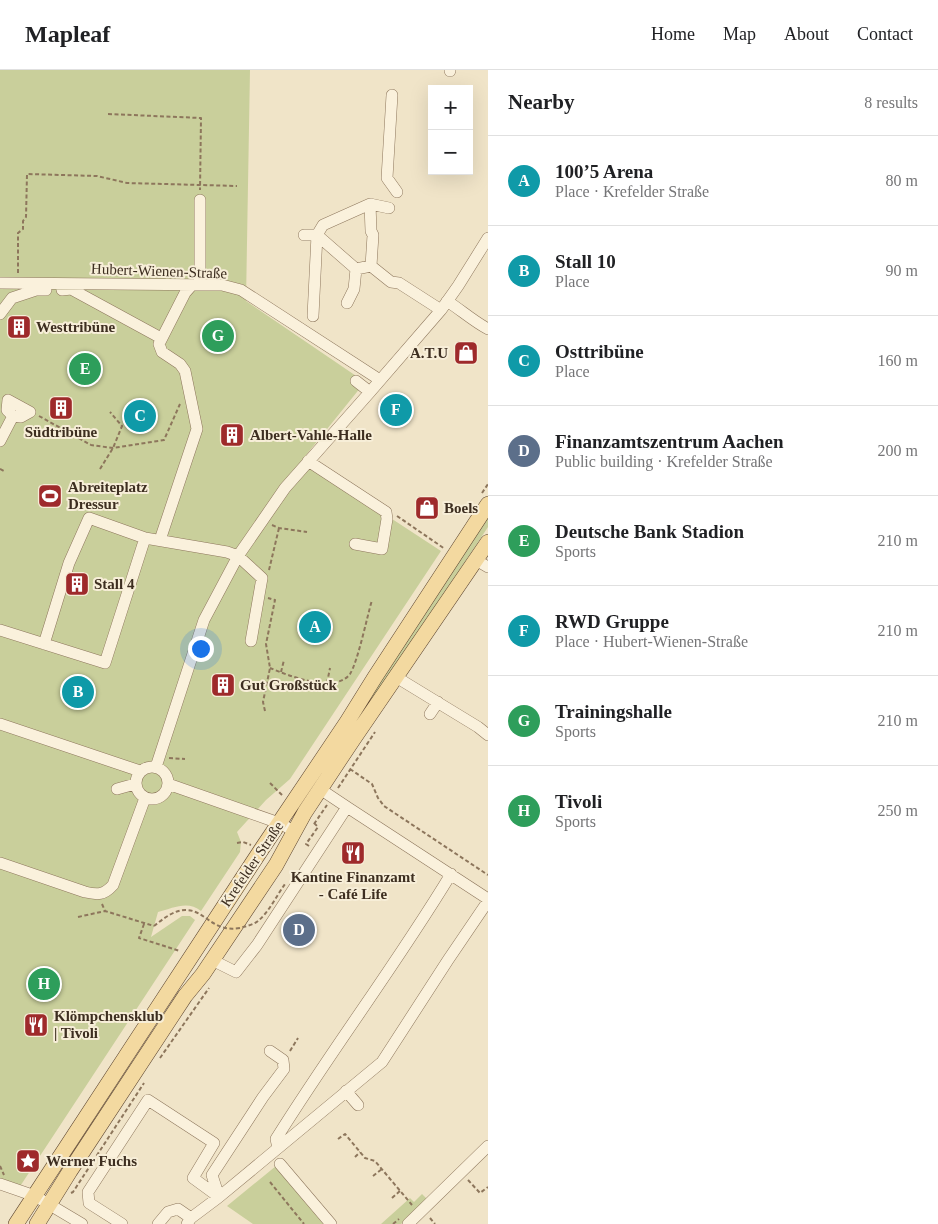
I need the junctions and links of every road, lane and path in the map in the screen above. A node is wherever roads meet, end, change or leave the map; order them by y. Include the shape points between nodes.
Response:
1 (392, 95) dead end
2 (108, 114) dead end
3 (200, 185) junction
4 (237, 186) dead end
5 (397, 192) dead end
6 (200, 200) dead end
7 (370, 204) junction
8 (389, 208) dead end
9 (304, 234) dead end
10 (317, 234) junction
11 (488, 238) edge
12 (371, 266) junction
13 (356, 269) junction
14 (0, 283) edge
15 (19, 283) junction
16 (196, 284) junction
17 (347, 304) dead end
18 (444, 305) junction
19 (0, 314) edge
20 (313, 316) dead end
21 (488, 329) edge
22 (161, 338) junction
23 (380, 380) junction
24 (356, 381) dead end
25 (370, 392) junction
26 (4, 398) edge
27 (180, 404) dead end
28 (30, 412) junction
29 (110, 412) dead end
30 (13, 416) junction
31 (0, 441) edge
32 (113, 448) junction
33 (308, 461) junction
34 (0, 469) edge
35 (100, 469) dead end
36 (4, 471) dead end
37 (488, 504) edge
38 (386, 512) junction
39 (262, 520) junction
40 (279, 528) junction
41 (307, 532) dead end
42 (145, 538) junction
43 (160, 540) junction
44 (488, 542) edge
45 (355, 544) dead end
46 (445, 549) dead end
47 (238, 556) junction
48 (482, 563) edge
49 (262, 578) junction
50 (259, 596) junction
51 (372, 600) dead end
52 (0, 630) edge
53 (250, 641) dead end
54 (44, 644) junction
55 (284, 660) dead end
56 (270, 668) junction
57 (330, 668) dead end
58 (281, 673) junction
59 (396, 677) junction
60 (327, 683) junction
61 (438, 702) junction
62 (265, 711) dead end
63 (430, 714) dead end
64 (0, 724) edge
65 (374, 732) dead end
66 (488, 735) edge
67 (185, 759) dead end
68 (160, 763) junction
69 (350, 769) junction
70 (140, 771) junction
71 (270, 783) dead end
72 (135, 784) junction
73 (168, 784) junction
74 (117, 789) dead end
75 (326, 793) junction
76 (145, 798) junction
77 (293, 803) junction
78 (348, 807) junction
79 (279, 822) junction
80 (314, 824) junction
81 (294, 831) junction
82 (309, 831) dead end
83 (243, 842) dead end
84 (237, 843) dead end
85 (317, 852) junction
86 (0, 863) edge
87 (106, 868) dead end
88 (118, 872) junction
89 (451, 874) junction
90 (488, 875) edge
91 (287, 879) dead end
92 (97, 895) junction
93 (488, 900) edge
94 (105, 911) junction
95 (78, 917) dead end
96 (253, 919) dead end
97 (144, 924) junction
98 (243, 934) dead end
99 (192, 954) junction
100 (212, 960) junction
101 (212, 982) dead end
102 (298, 1038) dead end
103 (270, 1051) dead end
104 (160, 1059) dead end
105 (283, 1060) junction
106 (145, 1082) dead end
107 (346, 1090) junction
108 (358, 1105) dead end
109 (338, 1139) dead end
110 (488, 1146) edge
111 (278, 1148) junction
112 (360, 1152) junction
113 (355, 1157) dead end
114 (280, 1164) dead end
115 (382, 1169) junction
116 (373, 1176) dead end
117 (270, 1182) dead end
118 (0, 1184) edge
119 (488, 1186) edge
120 (475, 1187) dead end
121 (400, 1191) junction
122 (73, 1192) dead end
123 (35, 1196) junction
124 (219, 1197) junction
125 (392, 1198) dead end
126 (49, 1204) junction
127 (413, 1207) dead end
128 (430, 1217) dead end
129 (189, 1221) edge
130 (16, 1224) edge
131 (36, 1224) edge
132 (82, 1224) edge
133 (122, 1224) edge
134 (158, 1224) edge
135 (304, 1224) edge
136 (331, 1224) edge
137 (408, 1224) edge
138 (435, 1224) edge

1 - 5 street via 387,178
2 - 3 path via 201,118
3 - 4 path
3 - 15 path via 127,183 97,176 27,174 26,217 23,229 18,233
6 - 16 street
7 - 8 street
7 - 10 street via 323,225
7 - 12 street
9 - 10 street
10 - 13 street
10 - 20 street
11 - 18 street
12 - 13 street
12 - 18 street via 392,282
13 - 17 street via 354,289
14 - 15 street, Hubert-Wienen-Straße
15 - 16 street, Hubert-Wienen-Straße
16 - 22 street via 185,293
16 - 23 street, Hubert-Wienen-Straße via 222,285 240,290
18 - 21 street via 467,314
18 - 23 street
19 - 22 street via 12,298 36,290 71,289
22 - 43 street via 162,352 185,371 197,429
23 - 25 street
24 - 25 street
25 - 33 street
26 - 28 street
26 - 30 street via 7,410
27 - 32 path via 164,440
28 - 30 street via 21,417
28 - 32 path via 91,445
29 - 32 path via 122,426
30 - 31 street
32 - 35 path
33 - 38 street
33 - 39 street via 281,483
34 - 36 path
37 - 77 main road, Krefelder Straße
38 - 45 street via 382,549
38 - 46 path via 392,512
39 - 40 path
39 - 47 street
40 - 41 path
40 - 49 path via 269,572
42 - 43 street
42 - 54 street via 89,518 69,563
42 - 54 street via 105,663
43 - 47 street
44 - 48 main road, Krefelder Straße
47 - 49 street
47 - 68 street via 204,620
48 - 59 main road, Krefelder Straße
49 - 50 street
50 - 53 street
50 - 56 path via 275,600 266,644
51 - 60 path via 349,675 338,682
52 - 54 street
55 - 58 path
56 - 58 path
56 - 62 path via 263,702
57 - 60 path
58 - 60 path
59 - 61 street
59 - 75 main road, Krefelder Straße
61 - 63 street
61 - 66 street
64 - 70 street
65 - 69 path
67 - 68 path
68 - 70 street
68 - 73 street
69 - 75 path
69 - 90 path via 372,784 384,806
70 - 72 street
71 - 77 path
72 - 74 street
72 - 76 street
73 - 76 street via 160,797
73 - 79 street
75 - 78 street
75 - 80 path
75 - 81 main road, Krefelder Straße
76 - 88 street
77 - 79 main road, Krefelder Straße
78 - 85 street
78 - 89 street
79 - 81 street
79 - 99 main road, Krefelder Straße
80 - 82 path
80 - 85 path via 318,827 306,844
81 - 100 main road, Krefelder Straße via 276,865
83 - 84 path
85 - 100 street via 258,944 236,972
86 - 92 street
87 - 88 street
88 - 92 street via 110,889
89 - 93 street
89 - 111 street via 289,1118 276,1139
91 - 97 path, bridge via 265,913 249,926 226,928 190,909 170,914 154,926
92 - 94 path
93 - 107 street via 382,1062
94 - 95 path
94 - 97 path
96 - 98 path
97 - 99 path via 140,938
99 - 123 main road, Krefelder Straße
100 - 126 main road, Krefelder Straße
101 - 104 path
102 - 105 path
103 - 105 street
105 - 124 street via 284,1069 212,1176
106 - 122 path
107 - 108 street
107 - 111 street
109 - 112 path via 345,1134
110 - 137 street
111 - 124 street
112 - 113 path
112 - 115 path
114 - 136 street
115 - 116 path
115 - 121 path
117 - 135 path
118 - 123 street
119 - 120 path via 480,1193
121 - 125 path
121 - 127 path
123 - 126 street
123 - 130 main road, Krefelder Straße
124 - 129 street
124 - 133 street via 193,1178 214,1143 148,1100 88,1192 89,1203
126 - 131 main road, Krefelder Straße
126 - 132 street
128 - 138 path
129 - 134 street via 178,1209 168,1212

